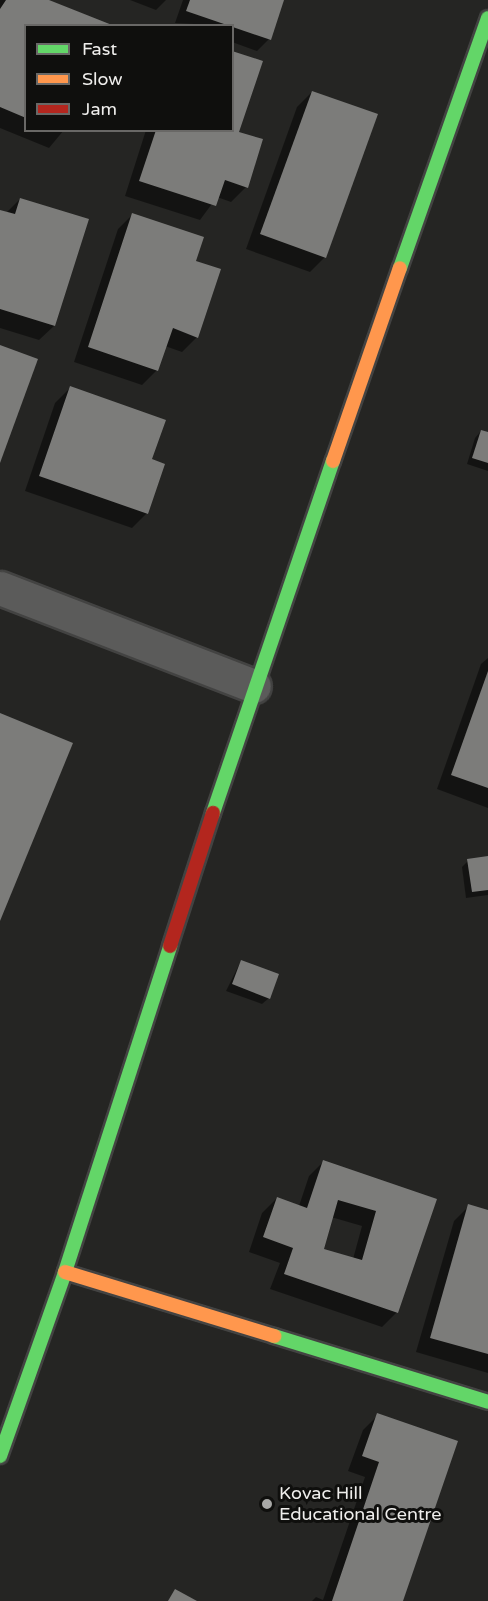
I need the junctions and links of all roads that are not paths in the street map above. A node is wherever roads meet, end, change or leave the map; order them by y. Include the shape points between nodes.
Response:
1 (488, 18) edge
2 (0, 588) edge
3 (254, 686) junction
4 (65, 1272) junction
5 (488, 1402) edge
6 (0, 1456) edge

1 - 3 street
2 - 3 street
3 - 4 street
4 - 5 street
4 - 6 street

